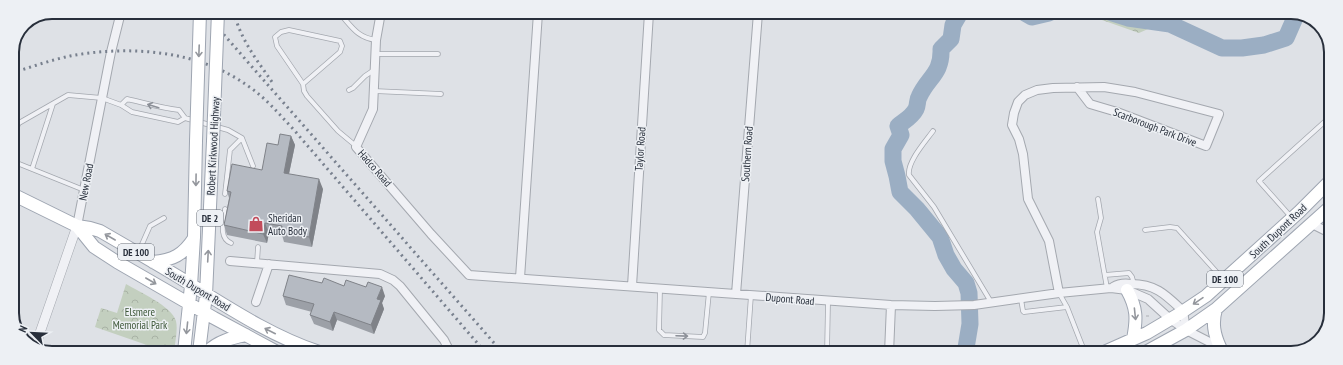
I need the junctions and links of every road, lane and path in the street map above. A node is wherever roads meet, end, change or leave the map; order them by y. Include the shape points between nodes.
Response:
1 (119, 19) edge
2 (200, 19) edge
3 (218, 19) edge
4 (345, 19) edge
5 (380, 19) edge
6 (538, 19) edge
7 (649, 19) edge
8 (758, 19) edge
9 (376, 40) junction
10 (375, 54) junction
11 (438, 54) dead end
12 (374, 70) junction
13 (304, 84) junction
14 (1077, 87) junction
15 (349, 90) dead end
16 (374, 92) junction
17 (442, 94) dead end
18 (102, 98) junction
19 (53, 104) junction
20 (121, 104) junction
21 (184, 118) junction
22 (1324, 122) edge
23 (19, 123) edge
24 (933, 131) dead end
25 (242, 138) junction
26 (356, 146) junction
27 (19, 164) edge
28 (253, 166) dead end
29 (32, 169) junction
30 (1324, 187) edge
31 (84, 190) junction
32 (225, 194) dead end
33 (19, 197) edge
34 (1098, 199) dead end
35 (225, 208) dead end
36 (1324, 213) edge
37 (164, 218) dead end
38 (1292, 218) junction
39 (1312, 224) junction
40 (77, 226) junction
41 (1145, 230) dead end
42 (1324, 230) edge
43 (194, 236) junction
44 (231, 243) dead end
45 (258, 247) dead end
46 (138, 253) junction
47 (154, 262) junction
48 (230, 262) dead end
49 (256, 264) junction
50 (269, 264) junction
51 (1257, 272) junction
52 (469, 275) joint
53 (1105, 275) junction
54 (520, 278) junction
55 (1224, 280) junction
56 (191, 286) junction
57 (632, 286) junction
58 (1131, 287) junction
59 (660, 288) junction
60 (1109, 288) junction
61 (709, 292) junction
62 (1059, 293) junction
63 (736, 294) junction
64 (206, 295) junction
65 (751, 295) junction
66 (1021, 299) junction
67 (256, 302) dead end
68 (828, 302) junction
69 (189, 303) junction
70 (992, 303) junction
71 (891, 305) junction
72 (1067, 307) junction
73 (1216, 309) junction
74 (1183, 311) junction
75 (204, 312) junction
76 (1143, 316) dead end
77 (1152, 316) dead end
78 (1170, 319) junction
79 (1186, 330) junction
80 (246, 336) junction
81 (1133, 339) junction
82 (37, 342) edge
83 (185, 346) edge
84 (200, 346) edge
85 (215, 346) edge
86 (265, 346) edge
87 (304, 346) edge
88 (447, 346) edge
89 (747, 346) edge
90 (827, 346) edge
91 (889, 346) edge
92 (1082, 346) edge
93 (1118, 346) edge
94 (1157, 346) edge
95 (1218, 346) edge
96 (1220, 346) edge

1 - 18 street, New Road
2 -> 43 main road, Robert Kirkwood Highway / DE 2, bridge
64 -> 3 main road, Robert Kirkwood Highway / DE 2, bridge
4 - 9 lane via 357,33 367,39
5 - 9 street, Hadco Road
6 - 54 street
7 - 57 street, Taylor Road
8 - 63 street, Southern Road
9 - 10 street, Hadco Road
10 - 11 lane
10 - 12 street, Hadco Road
12 - 15 lane
12 - 16 street, Hadco Road
13 - 13 lane via 340,52 340,41 289,30 281,32 275,38 276,46
13 - 26 lane via 307,96 338,131
14 - 14 street, Scarborough Park Drive via 1104,87 1135,92 1219,114 1206,146 1090,104
14 - 62 street, Scarborough Park Drive via 1037,90 1025,95 1018,102 1012,125 1023,154 1028,199 1049,241
16 - 17 lane
16 - 26 street, Hadco Road via 373,109
18 - 19 lane via 68,95
18 - 20 lane
18 - 31 street, New Road
19 - 23 lane
19 - 29 lane
20 - 21 lane via 132,112 178,122
21 -> 20 lane via 179,110 158,108 127,99
21 - 25 lane via 228,130
22 - 38 lane via 1260,181
24 - 70 lane via 911,164 909,175 934,207
25 - 28 lane
25 - 32 lane via 230,150
26 - 52 street, Hadco Road
27 - 29 lane
29 - 31 lane
30 - 38 main road, South Dupont Road / DE 100
31 - 40 street, New Road
33 - 40 main road, DE 100
34 - 53 lane via 1101,218 1098,232
35 - 44 lane via 222,235 226,242
36 - 39 main road, South Dupont Road / DE 100
37 - 46 lane via 150,226
38 - 51 main road via 1290,234 1268,254
38 - 55 main road, South Dupont Road / DE 100
39 - 42 street
39 - 51 main road, South Dupont Road / DE 100
46 -> 40 main road, South Dupont Road / DE 100 via 100,231
40 -> 69 main road, South Dupont Road / DE 100 via 94,247
40 - 82 street, New Road
41 - 55 lane via 1178,228
43 - 47 main road via 189,246 176,257
43 - 56 main road, Robert Kirkwood Highway / DE 2
45 - 49 lane
46 - 47 main road, South Dupont Road / DE 100
47 - 56 main road, South Dupont Road / DE 100
48 - 49 street
49 - 50 street
50 - 67 street
50 - 88 street via 380,274 400,286
51 - 73 main road, South Dupont Road / DE 100
52 - 54 street, Dupont Road
53 - 58 lane via 1129,273 1132,277
53 - 60 lane
54 - 57 street, Dupont Road
55 -> 74 main road, South Dupont Road / DE 100
56 - 64 main road, South Dupont Road / DE 100
56 - 69 main road, Robert Kirkwood Highway / DE 2
57 - 59 street, Dupont Road
58 - 60 street, Dupont Road
58 - 74 street, Dupont Road via 1151,286
58 - 78 street, Dupont Road
58 -> 81 main road via 1136,310
59 - 61 street, Dupont Road
59 -> 61 lane via 659,330 664,335 703,337
60 - 62 street, Dupont Road
61 - 63 street, Dupont Road
62 - 66 street, Dupont Road
62 - 72 lane
63 - 65 street, Dupont Road
64 - 75 main road, Robert Kirkwood Highway / DE 2
87 -> 64 main road, South Dupont Road / DE 100
65 - 68 street, Dupont Road
65 - 89 lane
66 - 70 street, Dupont Road
66 - 72 lane via 1024,312
68 - 71 street, Dupont Road
68 - 90 lane
69 - 75 main road, South Dupont Road / DE 100
69 -> 83 main road, Robert Kirkwood Highway / DE 2
70 - 71 street, Dupont Road
71 - 91 street
72 - 92 lane
73 - 79 main road, South Dupont Road / DE 100
73 - 96 main road via 1214,329
74 - 78 main road, South Dupont Road / DE 100
74 - 79 street
75 - 80 main road, South Dupont Road / DE 100
75 - 84 main road, Robert Kirkwood Highway / DE 2
76 - 77 path
78 - 79 street, Dupont Road
78 - 81 main road, South Dupont Road / DE 100
79 - 94 main road, South Dupont Road / DE 100
79 - 95 street, Dupont Road
80 - 85 main road via 230,338
80 - 86 main road, South Dupont Road / DE 100
81 - 93 main road, South Dupont Road / DE 100

